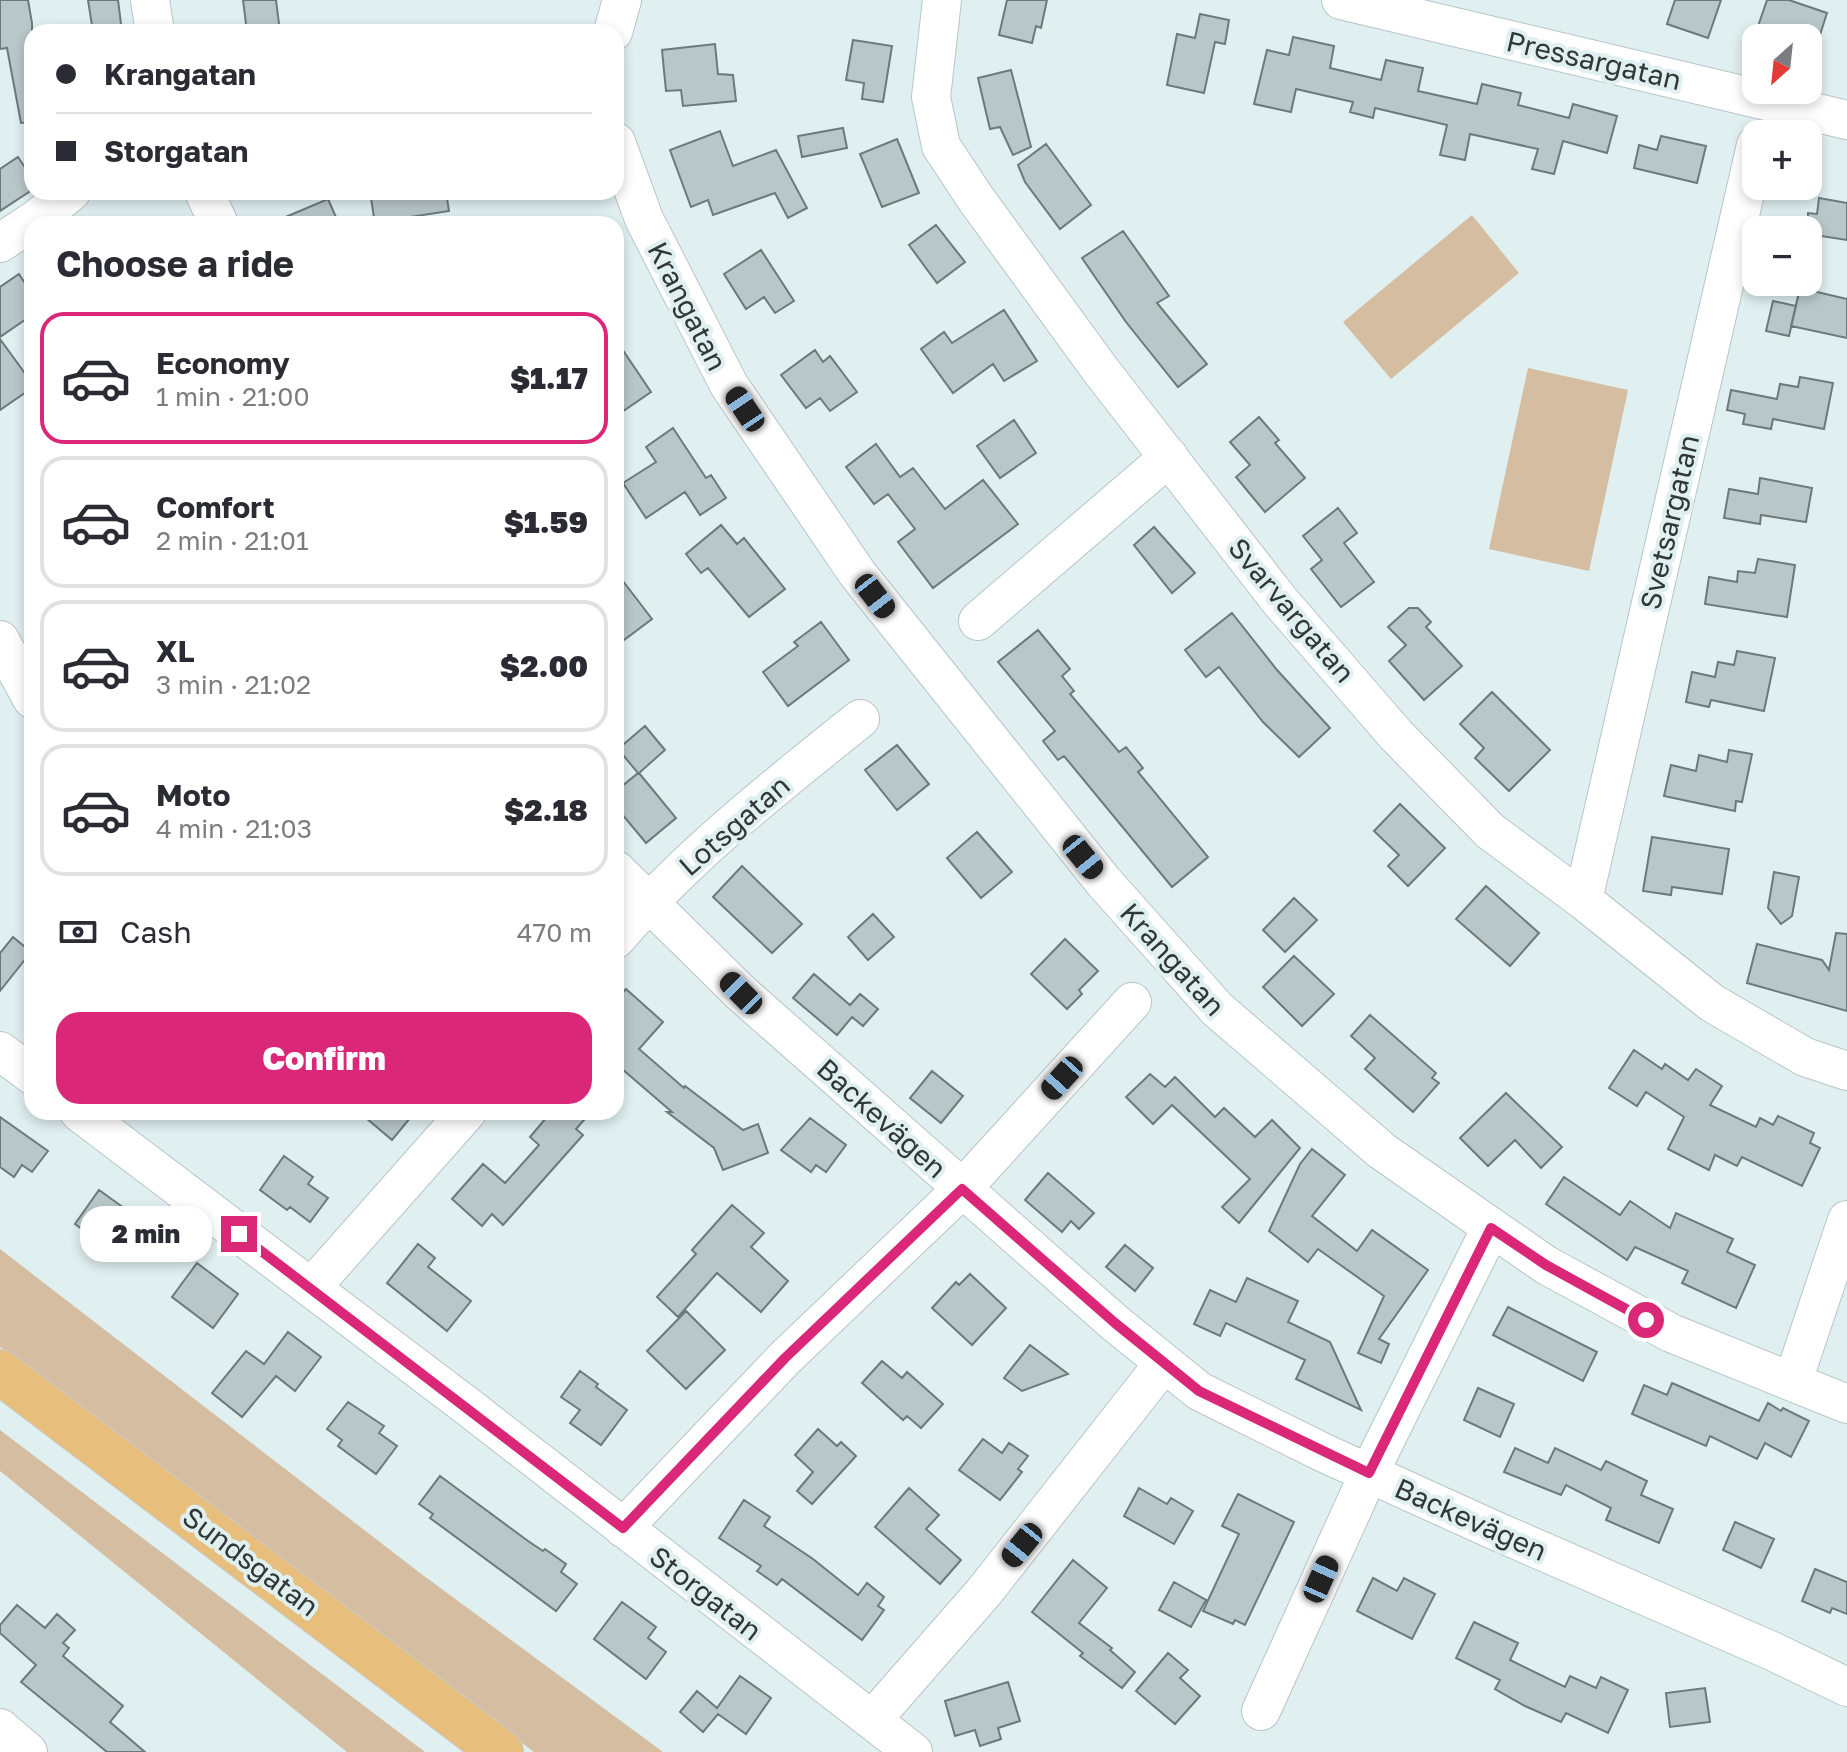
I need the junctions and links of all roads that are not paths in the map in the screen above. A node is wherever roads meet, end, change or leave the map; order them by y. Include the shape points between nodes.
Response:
1 (150, 0) edge
2 (622, 0) edge
3 (942, 0) edge
4 (1341, 0) edge
5 (154, 24) edge
6 (615, 24) edge
7 (1762, 118) edge
8 (1847, 120) edge
9 (624, 164) edge
10 (61, 200) edge
11 (1743, 200) edge
12 (40, 216) edge
13 (24, 227) edge
14 (0, 243) edge
15 (1169, 457) junction
16 (978, 621) dead end
17 (0, 640) edge
18 (24, 684) edge
19 (860, 719) dead end
20 (624, 878) edge
21 (1583, 900) junction
22 (648, 902) junction
23 (624, 930) edge
24 (1132, 1002) dead end
25 (0, 1051) edge
26 (24, 1068) edge
27 (1847, 1071) edge
28 (90, 1120) edge
29 (460, 1120) edge
30 (962, 1189) junction
31 (1847, 1220) edge
32 (1491, 1228) junction
33 (311, 1288) junction
34 (1164, 1363) junction
35 (0, 1372) edge
36 (1791, 1380) junction
37 (1847, 1404) edge
38 (1369, 1473) junction
39 (623, 1528) junction
40 (1847, 1687) edge
41 (1261, 1711) dead end
42 (872, 1720) junction
43 (0, 1728) edge
44 (28, 1752) edge
45 (501, 1752) edge
46 (913, 1752) edge

1 - 5 street
2 - 6 street
3 - 15 street, Svarvargatan via 931,97 941,146
4 - 7 street, Pressargatan
7 - 8 street, Pressargatan
9 - 32 street, Krangatan via 644,219 729,385 857,573 1093,869 1217,1009 1382,1151
10 - 12 street
11 - 21 street, Svetsargatan
13 - 14 street
15 - 16 street
15 - 21 street, Svarvargatan via 1280,601 1396,735 1490,831
17 - 18 street
19 - 22 street, Lotsgatan via 728,826
20 - 22 street, Backevägen
21 - 27 street, Svarvargatan via 1712,1003 1805,1057
22 - 23 street, Lotsgatan
22 - 30 street, Backevägen via 741,993
24 - 30 street
25 - 26 street
28 - 33 street, Storgatan
29 - 33 street
30 - 34 street, Backevägen
30 - 39 street via 785,1358
31 - 36 street
32 - 36 street, Krangatan via 1546,1265 1671,1333
32 - 38 street
33 - 39 street, Storgatan
34 - 38 street, Backevägen via 1199,1391
34 - 42 street via 984,1592
35 - 45 main road, Sundsgatan
36 - 37 street, Krangatan
38 - 40 street, Backevägen
38 - 41 street
39 - 42 street, Storgatan
42 - 46 street, Storgatan
43 - 44 street

